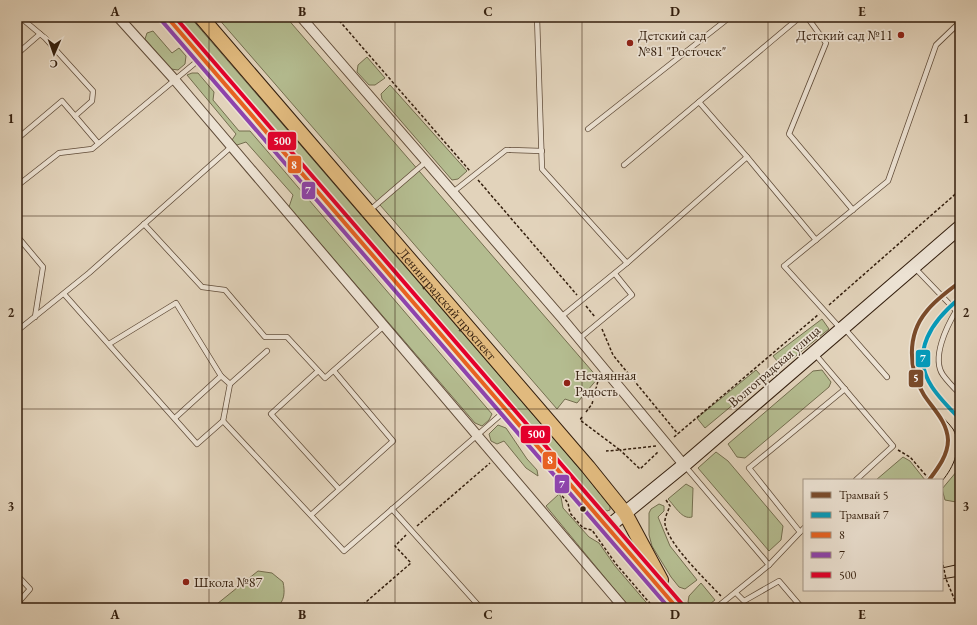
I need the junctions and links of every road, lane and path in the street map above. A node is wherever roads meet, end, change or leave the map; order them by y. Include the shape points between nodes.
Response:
1 (20, 17) edge
2 (118, 17) edge
3 (167, 17) edge
4 (201, 17) edge
5 (301, 17) edge
6 (336, 17) edge
7 (537, 17) edge
8 (730, 17) edge
9 (800, 17) edge
10 (807, 17) edge
11 (960, 22) edge
12 (40, 34) junction
13 (17, 54) edge
14 (202, 57) junction
15 (174, 79) junction
16 (699, 102) junction
17 (75, 116) junction
18 (588, 128) dead end
19 (17, 139) edge
20 (98, 143) junction
21 (231, 147) junction
22 (542, 151) junction
23 (748, 157) junction
24 (427, 161) junction
25 (624, 165) dead end
26 (474, 175) junction
27 (17, 186) edge
28 (960, 190) edge
29 (453, 192) junction
30 (853, 210) junction
31 (369, 211) junction
32 (144, 224) junction
33 (960, 227) edge
34 (17, 236) edge
35 (816, 240) junction
36 (627, 263) junction
37 (913, 266) junction
38 (614, 274) junction
39 (64, 294) junction
40 (582, 300) junction
41 (824, 310) junction
42 (958, 313) edge
43 (35, 317) junction
44 (561, 317) junction
45 (599, 322) junction
46 (384, 326) junction
47 (842, 328) junction
48 (17, 331) edge
49 (579, 339) junction
50 (109, 344) junction
51 (266, 351) dead end
52 (814, 352) junction
53 (602, 367) junction
54 (318, 371) junction
55 (334, 371) junction
56 (221, 376) junction
57 (887, 377) dead end
58 (230, 384) junction
59 (844, 389) junction
60 (960, 394) edge
61 (506, 409) junction
62 (586, 412) dead end
63 (175, 418) junction
64 (582, 418) dead end
65 (223, 421) junction
66 (678, 434) junction
67 (477, 435) junction
68 (666, 444) junction
69 (892, 446) junction
70 (620, 450) junction
71 (606, 451) dead end
72 (684, 465) junction
73 (857, 479) edge
74 (929, 479) edge
75 (339, 490) junction
76 (560, 492) dead end
77 (666, 500) dead end
78 (392, 509) junction
79 (625, 513) junction
80 (311, 515) junction
81 (608, 527) junction
82 (803, 529) edge
83 (800, 532) junction
84 (769, 565) junction
85 (943, 565) edge
86 (17, 575) edge
87 (736, 593) junction
88 (725, 601) junction
89 (17, 604) edge
90 (676, 606) edge
91 (499, 608) edge
92 (624, 608) edge
93 (654, 608) edge
94 (716, 608) edge
95 (802, 608) edge
96 (958, 608) edge

1 - 12 lane
2 - 15 street
3 - 14 main road, Ленинградский проспект
4 - 31 main road, Ленинградский проспект
5 - 24 street
6 - 26 path
7 - 22 lane
8 - 18 lane
9 - 16 lane
10 - 30 lane via 826,43 789,134
11 - 30 lane via 936,45 888,181
12 - 13 lane
12 - 17 lane via 93,91 92,100
14 - 15 lane
14 - 61 main road, Ленинградский проспект
15 - 20 lane
15 - 21 street
16 - 23 lane
16 - 25 lane
17 - 19 lane via 62,101
17 - 20 lane
20 - 27 lane via 92,149 59,153
21 - 32 lane
21 - 46 street
22 - 26 lane via 506,150
22 - 36 lane via 542,169
23 - 35 lane
23 - 36 lane
24 - 29 street
24 - 31 lane
26 - 29 lane
26 - 40 path
28 - 41 path
29 - 44 street
30 - 35 lane
31 - 79 main road, Ленинградский проспект
32 - 39 lane
32 - 54 lane via 202,287 226,290 265,337 287,337
33 - 37 street, Волгоградская улица
34 - 43 lane via 44,267
35 - 41 lane via 784,266
36 - 38 lane
37 - 42 lane
37 - 47 street, Волгоградская улица
38 - 40 lane
38 - 45 lane via 632,295
39 - 43 lane
39 - 50 lane
40 - 44 lane
40 - 45 path
41 - 47 lane
41 - 66 path
42 - 60 lane via 947,324 939,358 942,374
43 - 48 lane
44 - 49 street
45 - 49 lane
45 - 66 path via 613,355
46 - 55 lane
46 - 67 street
47 - 52 street, Волгоградская улица
47 - 57 lane
49 - 53 street
50 - 56 lane via 176,303
50 - 63 lane
51 - 58 lane
52 - 59 lane
52 - 72 street, Волгоградская улица
53 - 62 path via 592,404
53 - 68 street
54 - 55 lane via 325,378
54 - 75 lane via 272,414
55 - 75 lane via 393,441
56 - 58 lane
56 - 63 lane
58 - 65 lane
59 - 69 lane
59 - 83 lane via 749,468
61 - 67 lane
61 - 81 main road, Ленинградский проспект
63 - 65 lane via 197,444
64 - 70 path via 580,420
65 - 80 lane
66 - 68 path
67 - 78 lane
67 - 92 street
68 - 70 path
68 - 70 path via 640,469
68 - 72 street
69 - 73 lane
69 - 74 path via 910,458
70 - 71 path
72 - 79 street, Волгоградская улица
72 - 84 lane
75 - 80 lane
76 - 93 path via 568,503 570,513 583,528 592,530 616,564
77 - 88 path via 670,506 664,523 669,536 681,553
78 - 80 lane via 344,551
78 - 91 lane via 479,606
79 - 81 street, Волгоградская улица
79 - 90 main road, Ленинградский проспект
81 - 90 main road, Ленинградский проспект
82 - 83 lane
83 - 84 lane
84 - 87 lane
85 - 96 path
86 - 89 lane via 30,589
87 - 88 lane
87 - 95 lane via 744,601 779,581
88 - 94 lane

